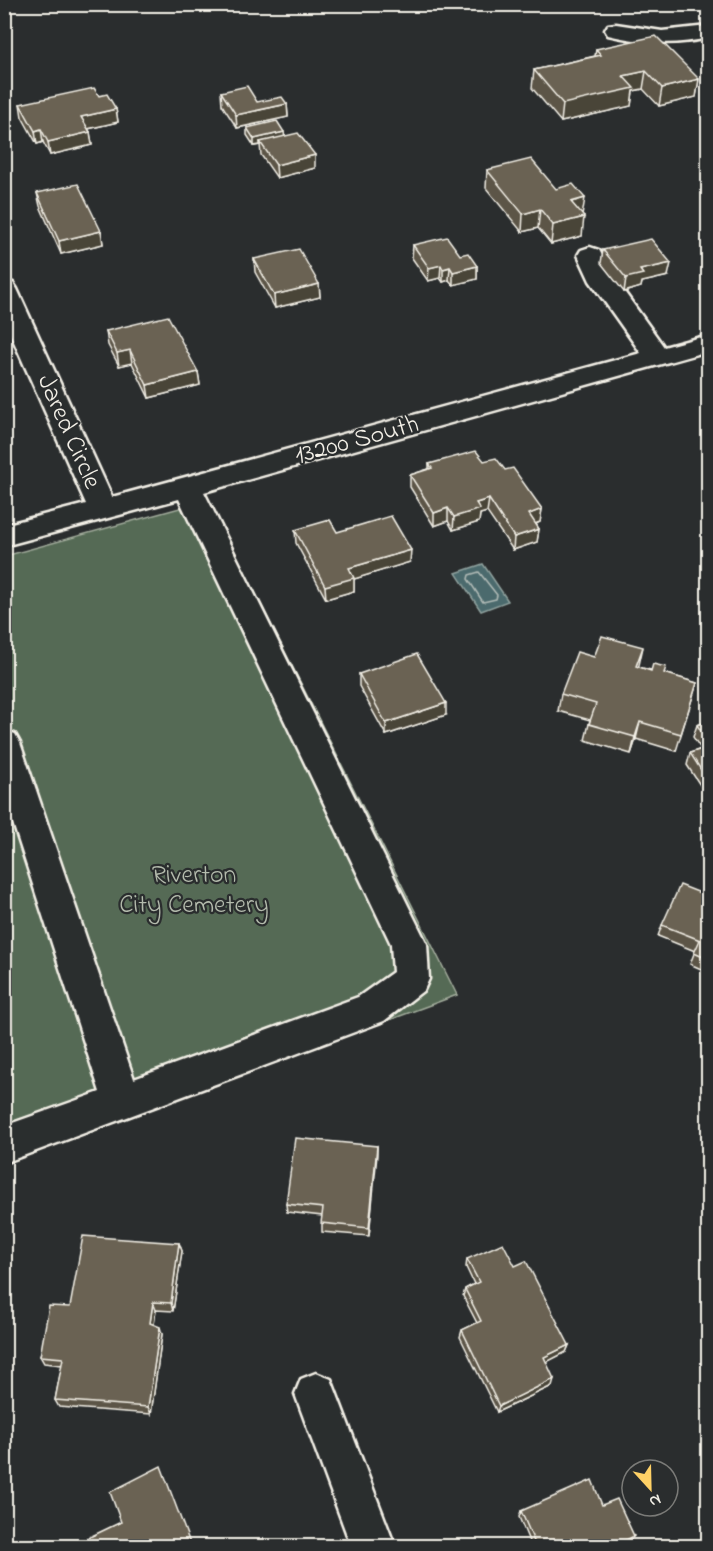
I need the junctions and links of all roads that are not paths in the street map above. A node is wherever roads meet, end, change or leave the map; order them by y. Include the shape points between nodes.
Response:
1 (616, 30) dead end
2 (708, 32) edge
3 (590, 255) dead end
4 (4, 289) edge
5 (708, 343) edge
6 (658, 357) junction
7 (187, 486) junction
8 (103, 509) junction
9 (4, 536) edge
10 (4, 743) edge
11 (122, 1101) junction
12 (4, 1145) edge
13 (316, 1394) dead end
14 (373, 1546) edge

1 - 2 street via 654,39
3 - 6 street via 603,281
4 - 8 street, Jared Circle
5 - 6 street, 13200 South
6 - 7 street, 13200 South
7 - 8 street, 13200 South
7 - 11 street via 409,944 411,979 371,1009
8 - 9 street, 13200 South
10 - 11 street
11 - 12 street
13 - 14 street

